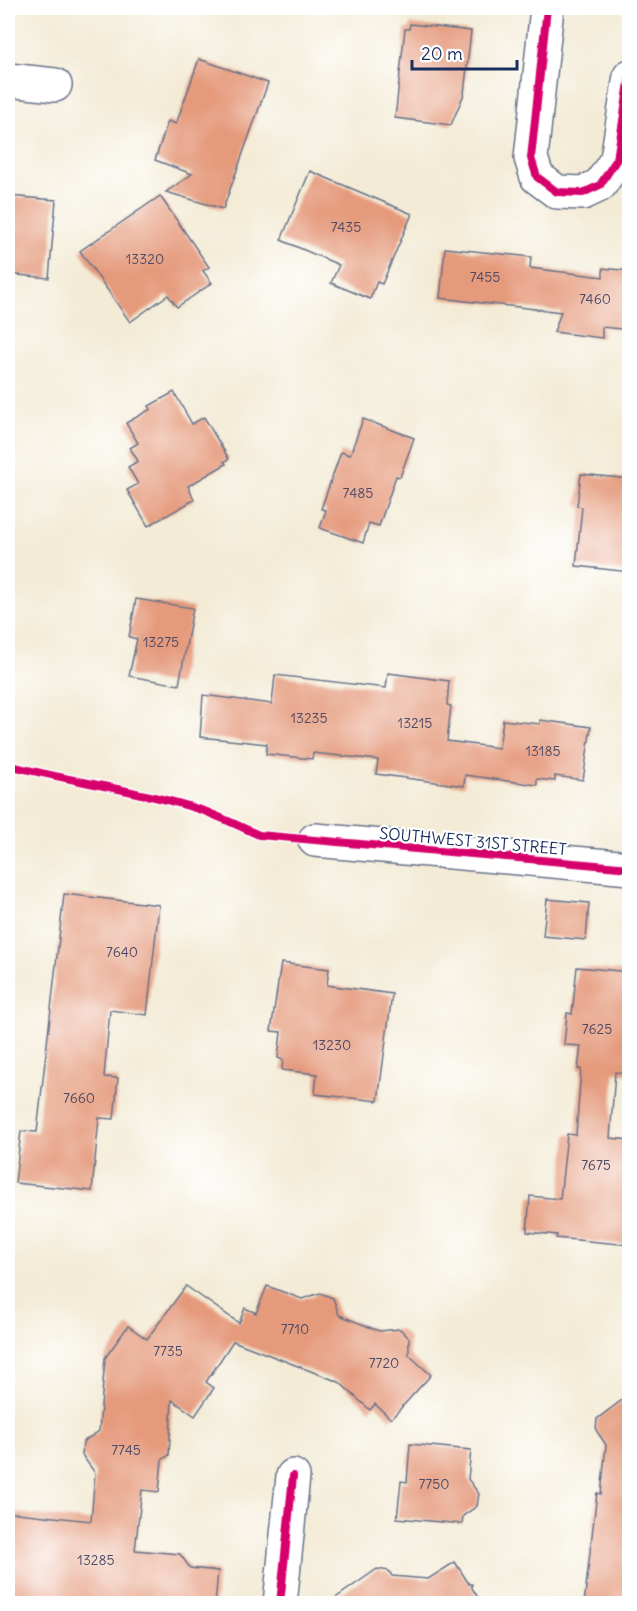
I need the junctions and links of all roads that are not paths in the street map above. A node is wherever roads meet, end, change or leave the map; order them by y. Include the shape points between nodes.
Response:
1 (547, 8) edge
2 (630, 76) edge
3 (8, 80) edge
4 (55, 85) dead end
5 (315, 840) dead end
6 (630, 868) edge
7 (293, 1476) dead end
8 (280, 1604) edge

1 - 2 street via 531,158 537,177 557,192 583,193 600,185 617,159
3 - 4 street
5 - 6 street, SOUTHWEST 31ST STREET
7 - 8 street

